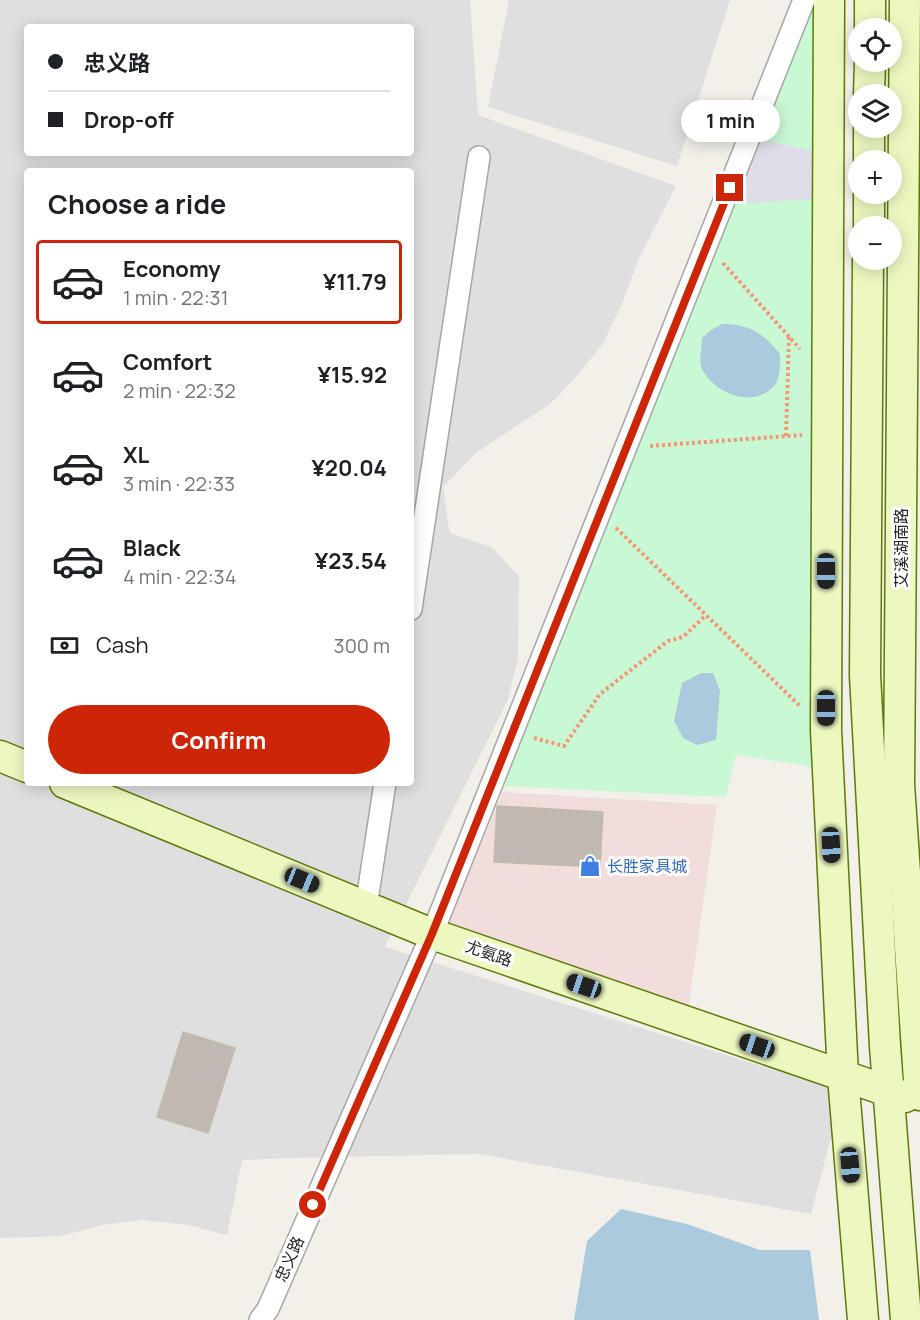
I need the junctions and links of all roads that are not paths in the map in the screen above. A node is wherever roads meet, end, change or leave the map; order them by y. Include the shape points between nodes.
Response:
1 (804, 0) edge
2 (828, 0) edge
3 (870, 0) edge
4 (905, 0) edge
5 (870, 18) edge
6 (479, 157) dead end
7 (868, 270) edge
8 (414, 589) edge
9 (0, 756) edge
10 (24, 766) edge
11 (72, 786) edge
12 (385, 786) edge
13 (366, 907) junction
14 (432, 934) junction
15 (843, 1076) junction
16 (888, 1091) junction
17 (920, 1095) edge
18 (920, 1102) edge
19 (261, 1320) edge
20 (863, 1320) edge
21 (906, 1320) edge

1 - 14 street, 忠义路
2 - 15 street via 826,730
3 - 5 street
4 - 17 street, 艾溪湖南路 via 899,784
6 - 8 street
7 - 16 street via 865,675
9 - 10 street
11 - 13 street, 尤氨路
12 - 13 street
13 - 14 street, 尤氨路
14 - 15 street, 尤氨路
14 - 19 street, 忠义路
15 - 16 street, 尤氨路
15 - 20 street
16 - 18 street, 尤氨路
16 - 21 street

